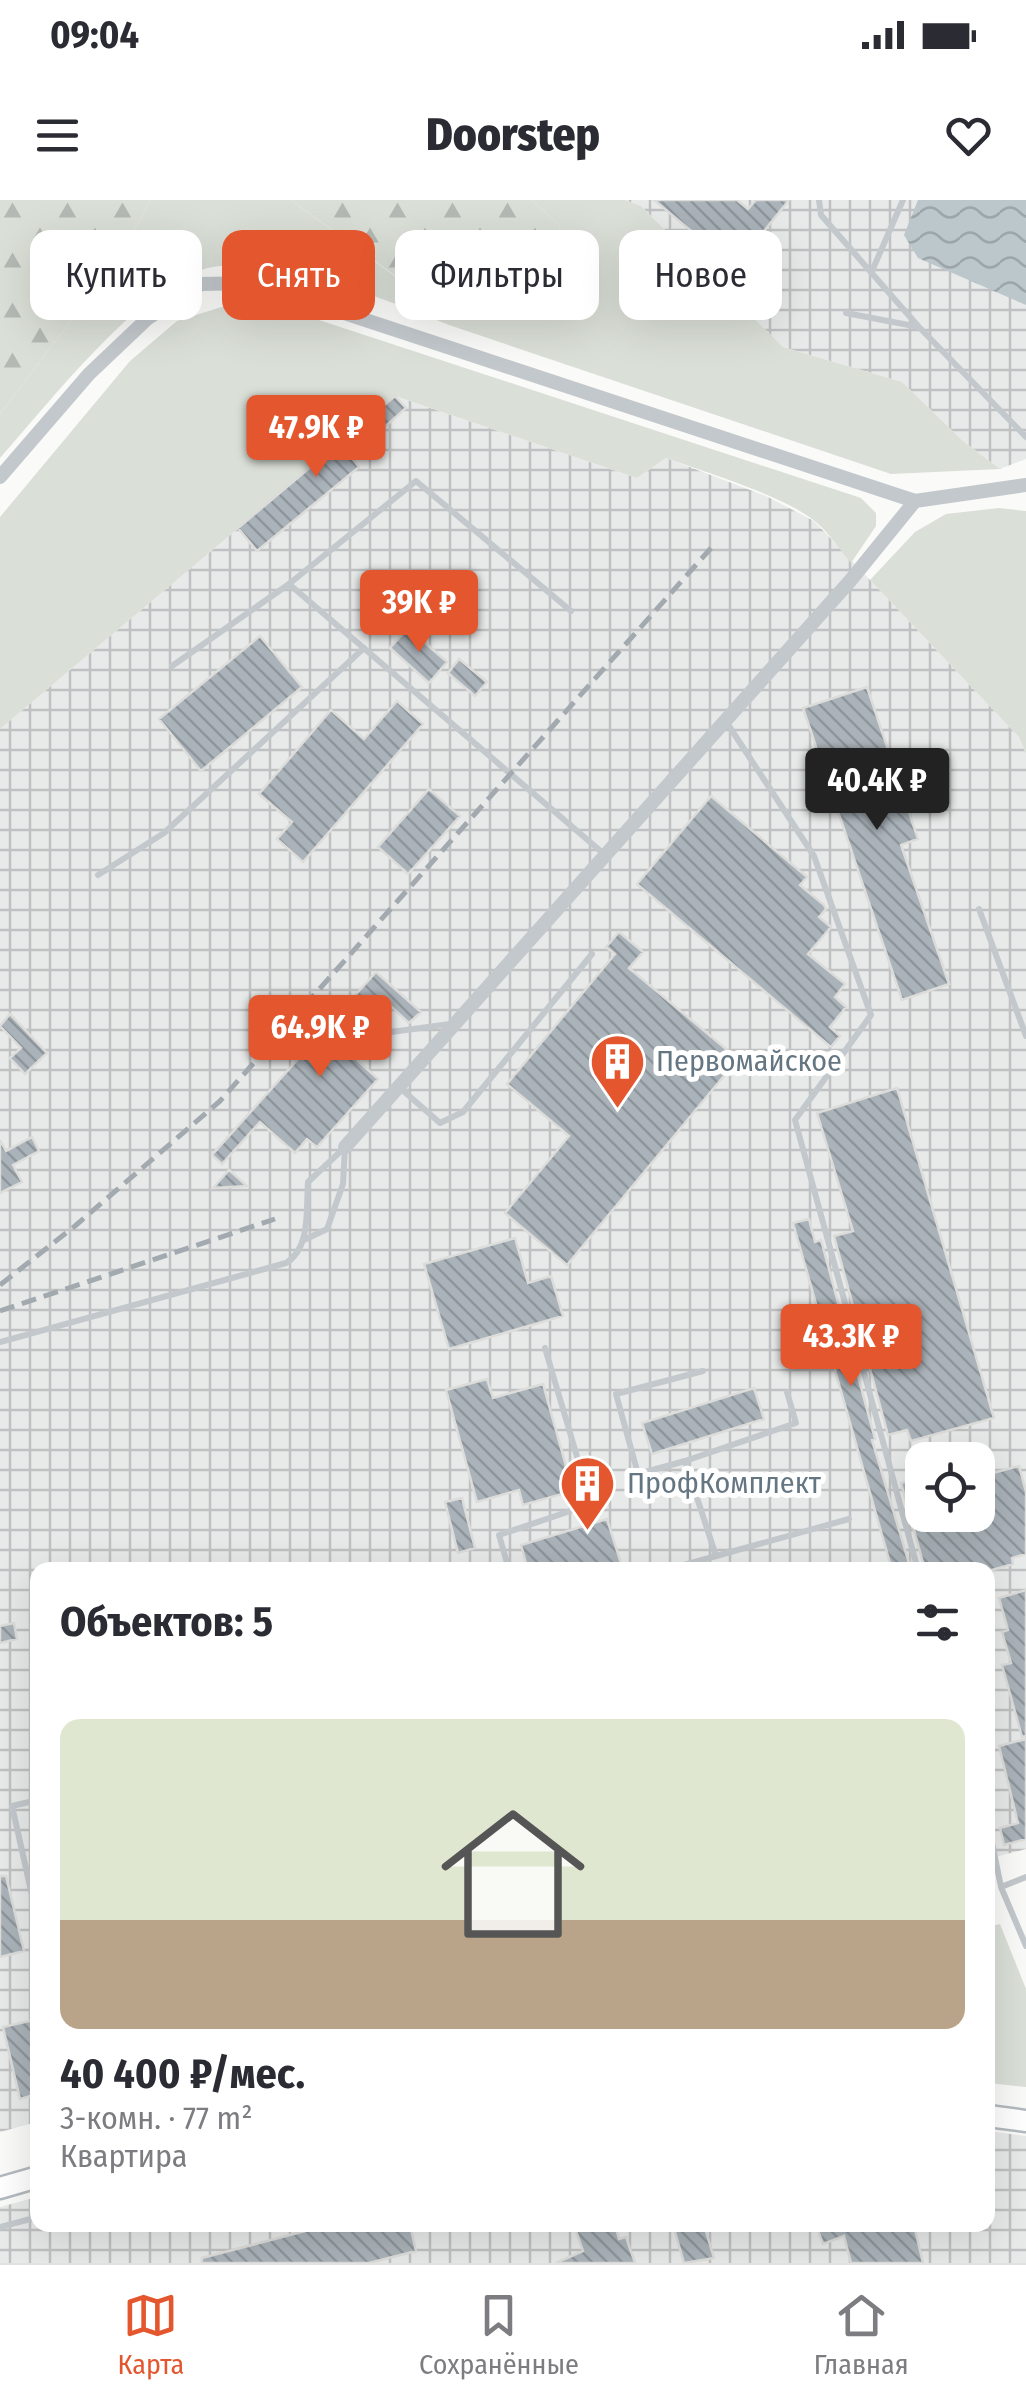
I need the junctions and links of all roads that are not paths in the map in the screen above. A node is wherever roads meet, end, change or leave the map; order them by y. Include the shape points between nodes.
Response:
1 (819, 200) edge
2 (903, 200) edge
3 (872, 271) junction
4 (846, 313) dead end
5 (919, 327) junction
6 (1026, 438) edge
7 (0, 478) edge
8 (1026, 486) edge
9 (915, 502) junction
10 (290, 584) junction
11 (571, 612) dead end
12 (364, 648) junction
13 (172, 666) dead end
14 (725, 720) junction
15 (604, 854) junction
16 (98, 875) dead end
17 (979, 909) dead end
18 (592, 954) dead end
19 (455, 1023) junction
20 (362, 1036) dead end
21 (1026, 1036) edge
22 (398, 1086) junction
23 (345, 1147) junction
24 (304, 1240) junction
25 (0, 1342) edge
26 (545, 1348) dead end
27 (704, 1371) dead end
28 (787, 1392) dead end
29 (685, 1461) junction
30 (849, 1519) dead end
31 (716, 1556) junction
32 (507, 1562) edge
33 (697, 1562) edge
34 (916, 1562) edge
35 (30, 1802) edge
36 (995, 1857) edge
37 (1026, 1878) edge
38 (30, 1886) edge
39 (1001, 1887) junction
40 (1026, 1946) edge
41 (995, 2117) edge
42 (1026, 2121) edge
43 (30, 2179) edge
44 (0, 2188) edge
45 (30, 2219) edge
46 (0, 2228) edge

1 - 3 lane via 821,215
2 - 3 lane
3 - 5 lane
4 - 5 lane
5 - 6 lane
7 - 9 street via 89,374 148,318 201,284 253,283
8 - 9 street
9 - 14 street
10 - 11 lane via 416,481
10 - 12 lane
10 - 13 lane
12 - 15 lane
12 - 16 lane via 164,833
14 - 15 street
14 - 34 lane via 814,856 871,1015 795,1120
15 - 19 street
17 - 21 lane
18 - 22 lane via 463,1112 440,1123
19 - 20 lane
19 - 22 street
22 - 23 street
23 - 24 lane via 308,1182
23 - 24 lane via 343,1184 327,1228
24 - 25 lane via 298,1256 286,1263
26 - 32 lane via 591,1504 499,1535
27 - 29 lane via 616,1394 638,1474
28 - 29 lane via 796,1423
29 - 31 lane
30 - 31 lane
31 - 33 lane
35 - 38 lane via 12,1806
36 - 39 lane
37 - 39 lane
39 - 40 lane
41 - 42 street
43 - 44 street
45 - 46 lane

